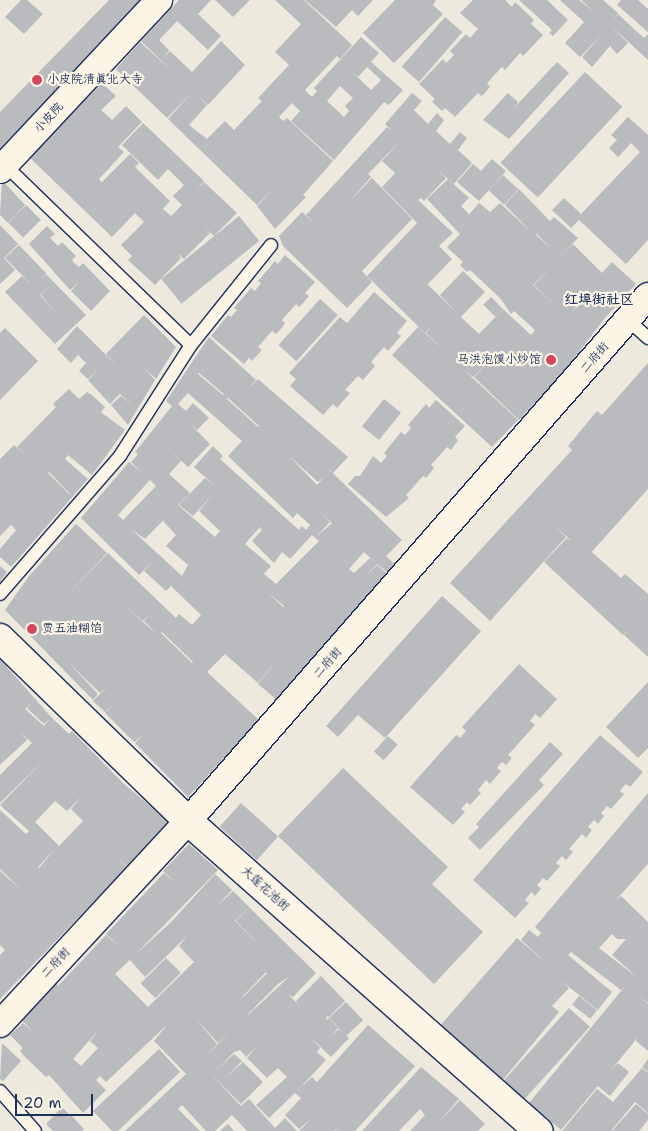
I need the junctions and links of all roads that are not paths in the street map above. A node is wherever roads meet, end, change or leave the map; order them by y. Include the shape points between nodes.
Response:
1 (160, 0) edge
2 (2, 167) edge
3 (271, 245) dead end
4 (648, 296) edge
5 (628, 320) junction
6 (648, 338) edge
7 (191, 345) junction
8 (0, 594) edge
9 (0, 638) edge
10 (188, 822) junction
11 (0, 1024) edge
12 (0, 1091) edge
13 (35, 1131) edge
14 (538, 1131) edge

1 - 2 street, 小皮院
2 - 7 lane
3 - 7 lane
4 - 5 street, 二府街
5 - 6 lane
5 - 10 street, 二府街
7 - 8 lane via 120,456
9 - 10 street, 大莲花池街
10 - 11 street, 二府街
10 - 14 street, 大莲花池街
12 - 13 lane

